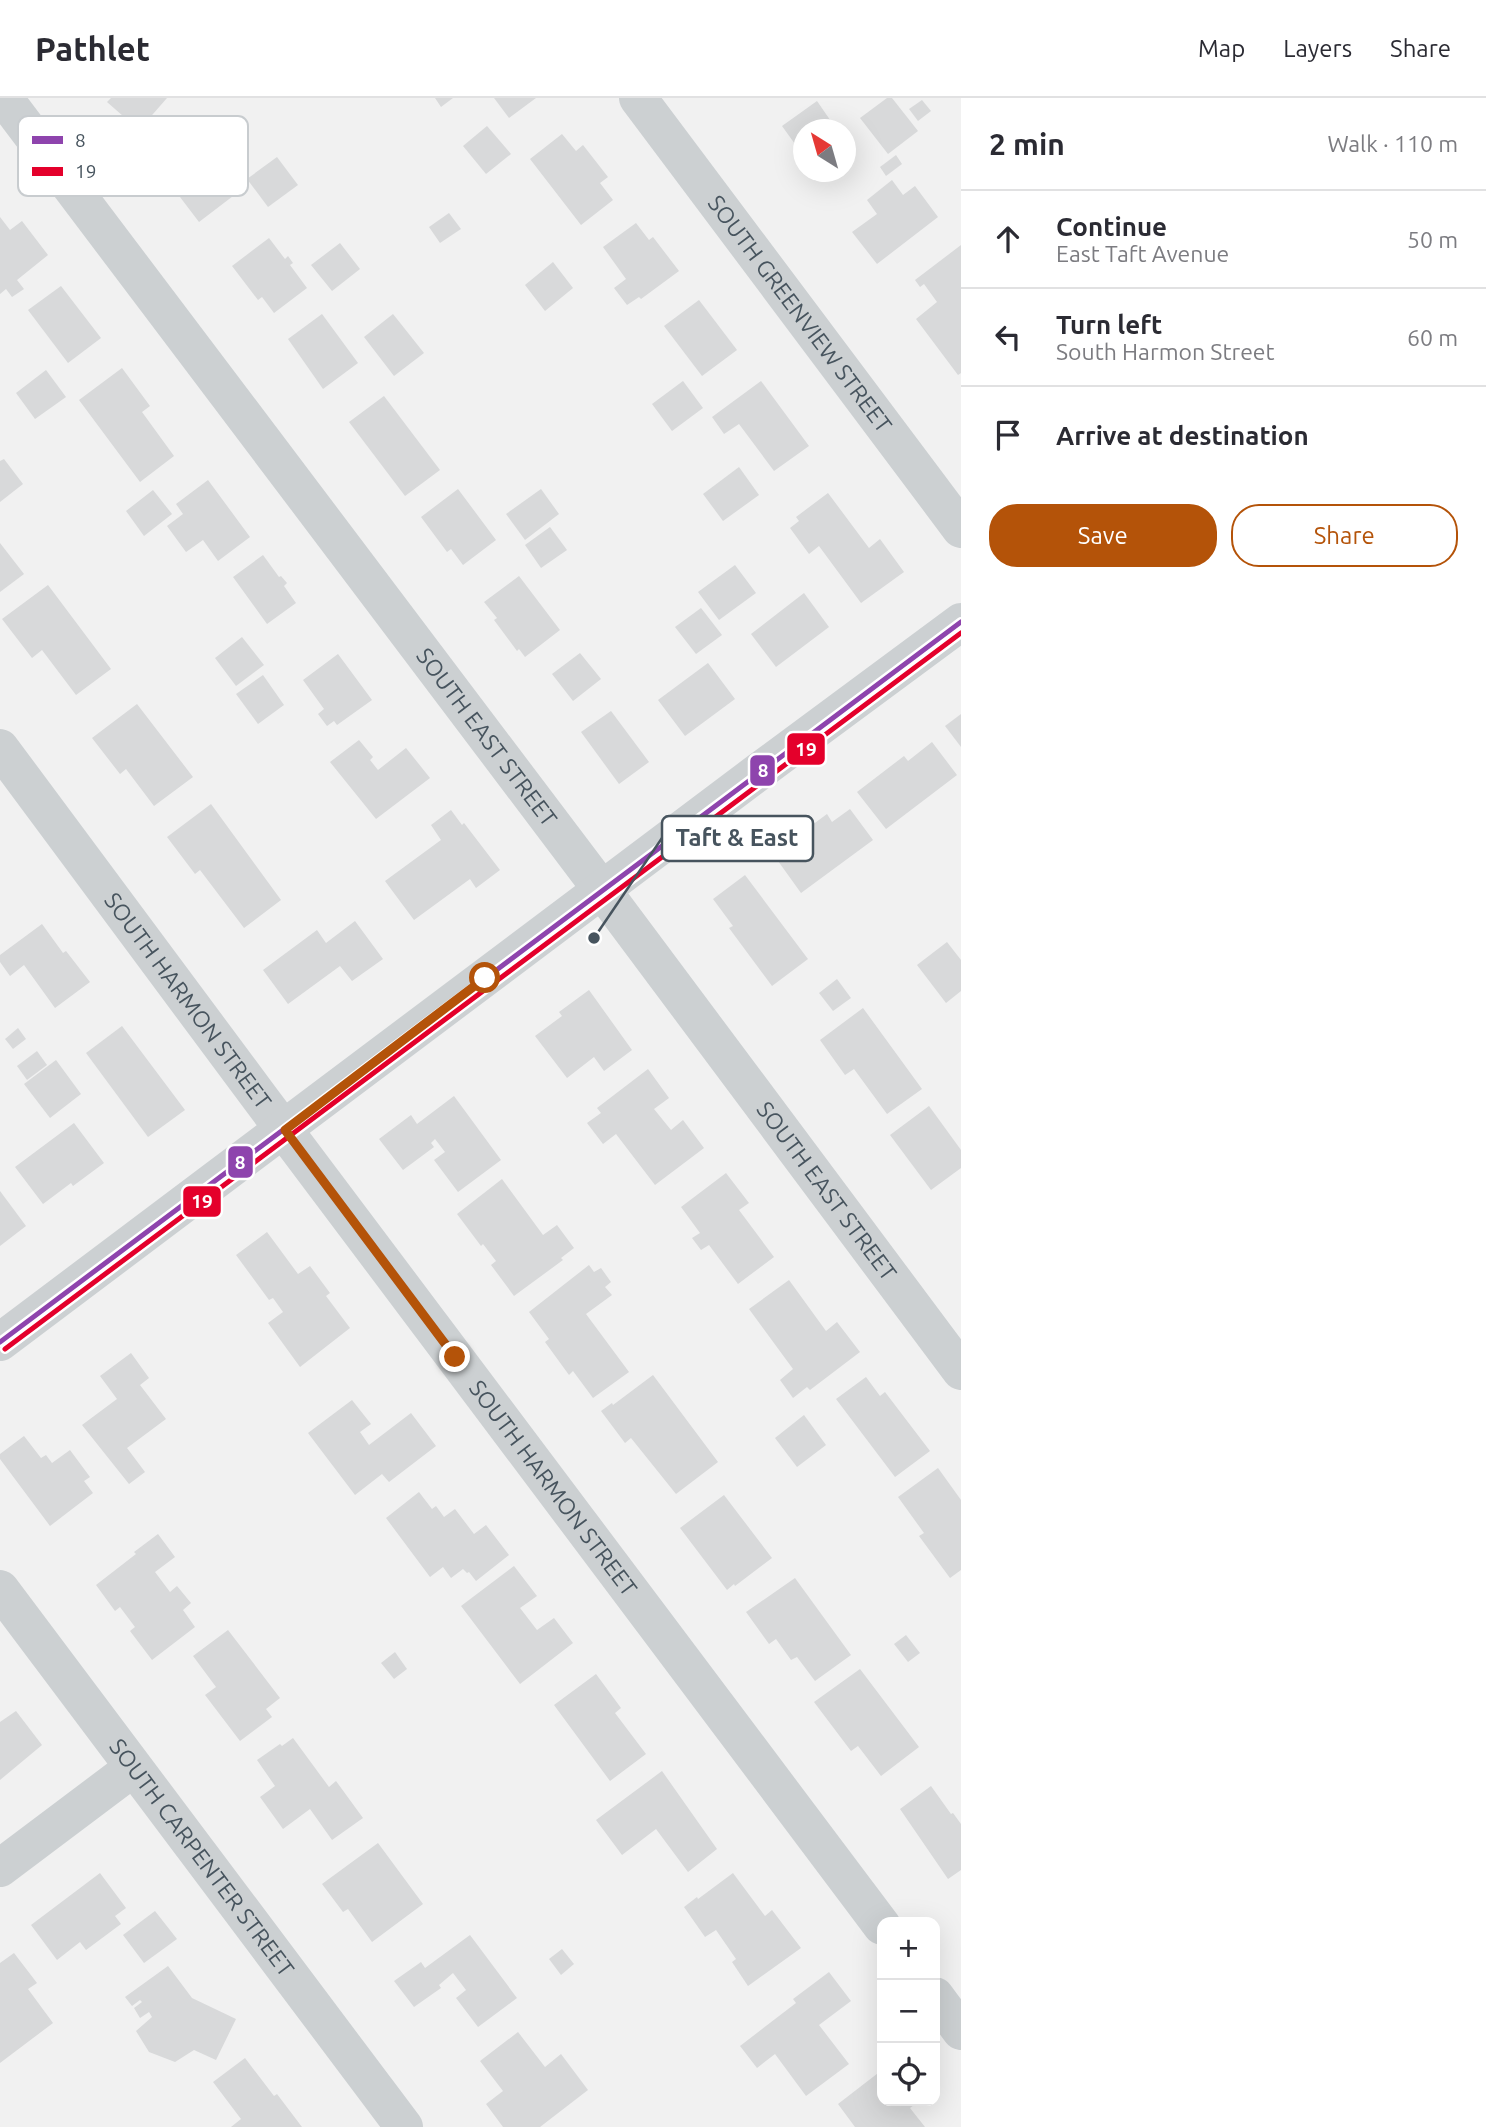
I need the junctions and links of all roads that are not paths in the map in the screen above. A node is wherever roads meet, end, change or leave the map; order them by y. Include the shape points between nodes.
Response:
1 (638, 98) edge
2 (76, 196) edge
3 (961, 529) edge
4 (961, 622) edge
5 (0, 748) edge
6 (602, 890) junction
7 (285, 1130) junction
8 (0, 1342) edge
9 (961, 1371) edge
10 (0, 1589) edge
11 (133, 1768) junction
12 (0, 1868) edge
13 (877, 1919) edge
14 (940, 2003) edge
15 (961, 2031) edge
16 (404, 2127) edge

1 - 3 street, SOUTH GREENVIEW STREET
2 - 6 street, SOUTH EAST STREET
4 - 6 street
5 - 7 street, SOUTH HARMON STREET
6 - 7 street
6 - 9 street, SOUTH EAST STREET
7 - 8 street
7 - 13 street, SOUTH HARMON STREET
10 - 11 street, SOUTH CARPENTER STREET
11 - 12 street
11 - 16 street, SOUTH CARPENTER STREET
14 - 15 street

